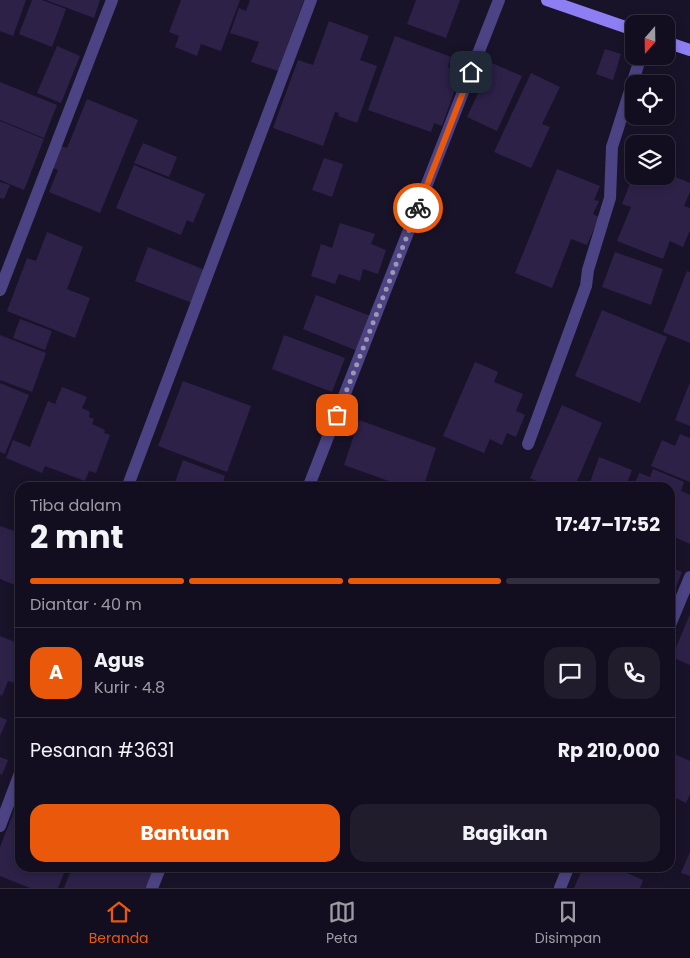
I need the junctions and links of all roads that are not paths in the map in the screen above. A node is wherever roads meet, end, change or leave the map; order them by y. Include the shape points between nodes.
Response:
1 (112, 0) edge
2 (311, 0) edge
3 (499, 0) edge
4 (547, 0) edge
5 (625, 27) edge
6 (675, 45) edge
7 (690, 50) edge
8 (638, 65) edge
9 (0, 290) edge
10 (528, 444) dead end
11 (130, 482) edge
12 (310, 482) edge
13 (690, 577) edge
14 (675, 613) edge
15 (15, 786) edge
16 (0, 826) edge
17 (158, 872) edge
18 (566, 872) edge
19 (152, 888) edge
20 (560, 888) edge

1 - 9 street
2 - 11 street
3 - 12 street
4 - 5 street
6 - 7 street
8 - 10 street via 612,147 610,198 586,286
13 - 14 street
15 - 16 street
17 - 19 street
18 - 20 street

